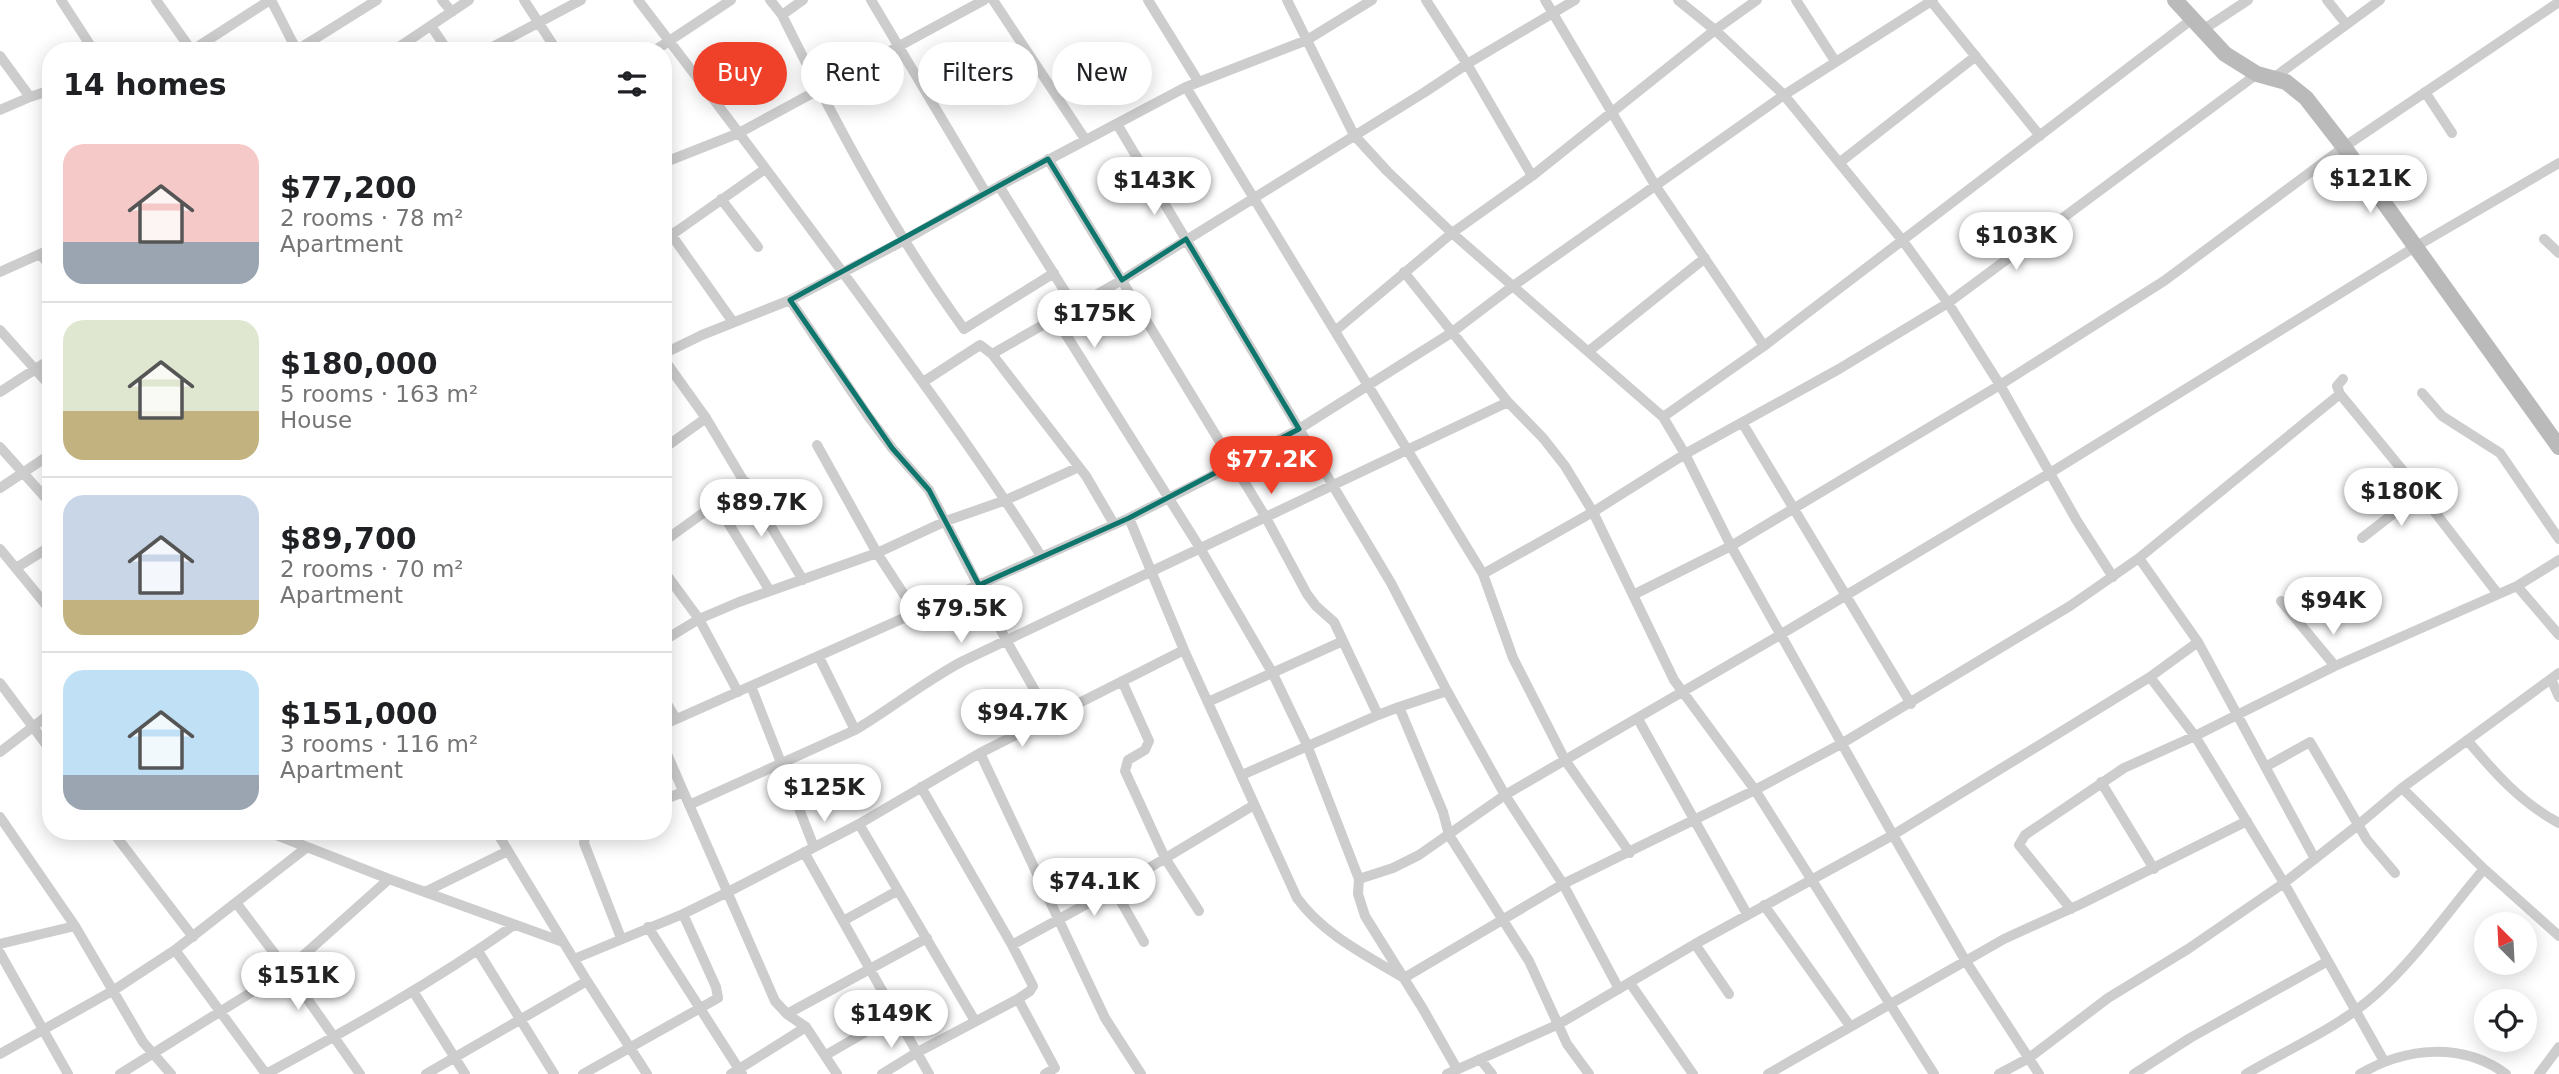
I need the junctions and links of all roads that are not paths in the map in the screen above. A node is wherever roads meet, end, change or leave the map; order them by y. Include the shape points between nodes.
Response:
1 (61, 0) edge
2 (156, 0) edge
3 (270, 0) edge
4 (377, 0) edge
5 (442, 0) edge
6 (468, 0) edge
7 (524, 0) edge
8 (581, 0) edge
9 (638, 0) edge
10 (731, 0) edge
11 (770, 0) edge
12 (803, 0) edge
13 (871, 0) edge
14 (984, 0) edge
15 (993, 0) edge
16 (1287, 0) edge
17 (1372, 0) edge
18 (1426, 0) edge
19 (1545, 0) edge
20 (1575, 0) edge
21 (1678, 0) edge
22 (1757, 0) edge
23 (1796, 0) edge
24 (2175, 0) edge
25 (2248, 0) edge
26 (2327, 0) edge
27 (2380, 0) edge
28 (1151, 1) edge
29 (1932, 1) edge
30 (2559, 2) edge
31 (452, 12) junction
32 (1554, 13) junction
33 (782, 15) junction
34 (538, 22) junction
35 (2346, 24) junction
36 (2196, 25) junction
37 (431, 26) junction
38 (1714, 30) junction
39 (1307, 40) junction
40 (669, 41) joint
41 (88, 42) edge
42 (186, 42) edge
43 (206, 42) edge
44 (293, 42) edge
45 (310, 42) edge
46 (407, 42) edge
47 (442, 42) edge
48 (501, 42) edge
49 (551, 42) edge
50 (895, 42) edge
51 (904, 42) edge
52 (672, 45) edge
53 (801, 54) edge
54 (0, 56) edge
55 (1976, 56) junction
56 (904, 58) edge
57 (1835, 61) junction
58 (1467, 64) junction
59 (2264, 76) junction
60 (1198, 81) junction
61 (1186, 87) junction
62 (2425, 92) junction
63 (42, 93) edge
64 (1784, 95) junction
65 (30, 97) junction
66 (801, 100) edge
67 (827, 105) edge
68 (0, 110) edge
69 (1610, 112) junction
70 (1116, 124) junction
71 (739, 133) junction
72 (2452, 133) dead end
73 (1354, 135) junction
74 (2040, 136) junction
75 (1085, 139) junction
76 (2344, 148) junction
77 (672, 159) edge
78 (1048, 159) junction
79 (1839, 163) junction
80 (2559, 163) edge
81 (765, 169) junction
82 (1532, 176) junction
83 (1655, 185) junction
84 (999, 186) junction
85 (986, 193) junction
86 (721, 198) junction
87 (1253, 198) junction
88 (1452, 233) junction
89 (672, 234) edge
90 (1186, 239) junction
91 (2543, 239) dead end
92 (903, 241) junction
93 (1903, 241) junction
94 (672, 244) edge
95 (758, 247) dead end
96 (2415, 247) junction
97 (2559, 253) edge
98 (40, 254) joint
99 (42, 256) edge
100 (1705, 258) junction
101 (1, 270) edge
102 (1404, 272) junction
103 (844, 273) junction
104 (1054, 273) junction
105 (1122, 280) junction
106 (1513, 286) junction
107 (790, 300) junction
108 (1948, 303) junction
109 (1074, 306) junction
110 (1055, 317) junction
111 (733, 322) junction
112 (964, 329) junction
113 (0, 330) edge
114 (1335, 331) junction
115 (1451, 333) junction
116 (980, 345) junction
117 (1764, 346) junction
118 (1589, 351) junction
119 (672, 352) edge
120 (992, 354) junction
121 (42, 365) edge
122 (672, 369) edge
123 (35, 370) junction
124 (42, 377) edge
125 (2343, 379) dead end
126 (923, 382) junction
127 (2000, 385) junction
128 (1368, 386) junction
129 (0, 392) edge
130 (2421, 393) dead end
131 (2340, 394) junction
132 (1508, 402) junction
133 (1663, 417) junction
134 (706, 418) junction
135 (1744, 424) junction
136 (1299, 429) junction
137 (672, 443) edge
138 (817, 445) dead end
139 (0, 447) edge
140 (2559, 447) edge
141 (1408, 450) junction
142 (1685, 454) junction
143 (42, 460) edge
144 (1234, 465) junction
145 (1079, 467) junction
146 (22, 472) junction
147 (2050, 473) junction
148 (746, 482) junction
149 (1331, 485) junction
150 (0, 488) edge
151 (2420, 492) junction
152 (42, 494) edge
153 (1168, 498) junction
154 (1006, 500) junction
155 (716, 503) junction
156 (1794, 507) junction
157 (1593, 512) junction
158 (1265, 516) junction
159 (1129, 518) junction
160 (947, 522) junction
161 (1114, 524) junction
162 (672, 535) edge
163 (2362, 538) dead end
164 (2559, 538) edge
165 (1731, 546) junction
166 (1200, 548) junction
167 (42, 552) edge
168 (877, 553) junction
169 (2, 554) edge
170 (1041, 556) junction
171 (2139, 558) junction
172 (2559, 560) edge
173 (16, 568) junction
174 (1150, 571) junction
175 (1483, 574) junction
176 (2113, 577) junction
177 (803, 580) junction
178 (672, 582) edge
179 (979, 585) junction
180 (2517, 586) junction
181 (770, 591) junction
182 (2497, 594) junction
183 (1633, 595) junction
184 (1846, 596) junction
185 (42, 600) edge
186 (2281, 601) dead end
187 (916, 612) junction
188 (699, 620) junction
189 (1780, 635) junction
190 (2559, 635) edge
191 (672, 636) edge
192 (1006, 640) junction
193 (1343, 641) junction
194 (2198, 642) junction
195 (1184, 650) junction
196 (819, 657) junction
197 (2335, 666) junction
198 (1272, 674) junction
199 (2555, 676) edge
200 (2150, 677) junction
201 (1122, 681) junction
202 (0, 683) edge
203 (751, 686) junction
204 (1447, 691) junction
205 (738, 692) junction
206 (1682, 693) junction
207 (2559, 697) edge
208 (1208, 702) junction
209 (1911, 704) junction
210 (1399, 707) junction
211 (672, 712) edge
212 (2238, 714) junction
213 (1378, 715) junction
214 (1051, 717) junction
215 (42, 719) edge
216 (676, 719) junction
217 (1638, 719) junction
218 (672, 721) edge
219 (32, 726) junction
220 (855, 730) junction
221 (2195, 736) junction
222 (42, 739) edge
223 (2467, 740) junction
224 (1841, 744) junction
225 (1307, 745) junction
226 (0, 751) edge
227 (980, 753) junction
228 (1565, 760) junction
229 (781, 764) junction
230 (672, 766) edge
231 (2267, 766) junction
232 (1242, 775) junction
233 (2101, 782) junction
234 (921, 787) junction
235 (2402, 788) junction
236 (1755, 790) junction
237 (683, 792) junction
238 (1505, 795) junction
239 (672, 796) edge
240 (689, 804) junction
241 (1254, 805) junction
242 (0, 817) edge
243 (1695, 821) junction
244 (2247, 821) junction
245 (2559, 823) edge
246 (859, 824) junction
247 (2358, 825) junction
248 (1449, 835) junction
249 (1893, 835) junction
250 (119, 840) edge
251 (287, 840) edge
252 (502, 840) edge
253 (584, 840) edge
254 (306, 848) junction
255 (809, 849) junction
256 (508, 850) junction
257 (1630, 853) junction
258 (1165, 858) junction
259 (2315, 859) junction
260 (2154, 869) junction
261 (2484, 869) junction
262 (2395, 873) dead end
263 (1359, 878) junction
264 (389, 880) junction
265 (1810, 880) junction
266 (2284, 883) junction
267 (1563, 884) junction
268 (1114, 889) junction
269 (897, 891) junction
270 (425, 892) junction
271 (728, 892) junction
272 (237, 904) junction
273 (1764, 905) junction
274 (2071, 909) junction
275 (1199, 911) dead end
276 (683, 914) junction
277 (1747, 914) junction
278 (1503, 918) junction
279 (1058, 920) junction
280 (843, 921) junction
281 (514, 925) junction
282 (75, 926) junction
283 (648, 927) junction
284 (2559, 936) edge
285 (193, 937) junction
286 (621, 938) junction
287 (928, 938) junction
288 (563, 942) junction
289 (1144, 942) dead end
290 (0, 944) edge
291 (1012, 944) junction
292 (1695, 944) junction
293 (176, 950) junction
294 (478, 951) junction
295 (0, 953) edge
296 (574, 959) junction
297 (1965, 960) junction
298 (2328, 961) junction
299 (870, 968) junction
300 (287, 970) junction
301 (1404, 978) junction
302 (587, 981) junction
303 (1630, 983) junction
304 (1619, 989) junction
305 (114, 990) junction
306 (413, 991) junction
307 (1729, 994) dead end
308 (1018, 999) junction
309 (1891, 1003) junction
310 (699, 1008) junction
311 (2355, 1011) junction
312 (220, 1012) junction
313 (787, 1014) junction
314 (895, 1015) junction
315 (521, 1020) junction
316 (975, 1021) junction
317 (1559, 1024) junction
318 (1850, 1026) junction
319 (806, 1027) junction
320 (42, 1030) junction
321 (335, 1036) junction
322 (630, 1047) junction
323 (2559, 1047) edge
324 (153, 1053) junction
325 (916, 1053) junction
326 (0, 1054) edge
327 (826, 1055) junction
328 (2029, 1058) junction
329 (455, 1059) junction
330 (1480, 1059) junction
331 (2384, 1061) junction
332 (1452, 1071) edge
333 (1781, 1071) edge
334 (737, 1072) edge
335 (1053, 1072) edge
336 (2541, 1073) edge
337 (68, 1074) edge
338 (120, 1074) edge
339 (171, 1074) edge
340 (266, 1074) edge
341 (360, 1074) edge
342 (426, 1074) edge
343 (465, 1074) edge
344 (554, 1074) edge
345 (583, 1074) edge
346 (647, 1074) edge
347 (837, 1074) edge
348 (882, 1074) edge
349 (929, 1074) edge
350 (1141, 1074) edge
351 (1492, 1074) edge
352 (1588, 1074) edge
353 (1693, 1074) edge
354 (1768, 1074) edge
355 (1934, 1074) edge
356 (1999, 1074) edge
357 (2039, 1074) edge
358 (2134, 1074) edge
359 (2246, 1074) edge
360 (2360, 1074) edge
361 (2506, 1074) edge

1 - 41 street
2 - 42 street
3 - 43 street
3 - 44 street
4 - 45 street
5 - 31 street
6 - 31 street
7 - 34 street
8 - 34 street
9 - 40 street
10 - 40 street
11 - 33 street
12 - 33 street
13 - 50 street
14 - 51 street
15 - 75 street
16 - 39 street
17 - 39 street
18 - 58 street
19 - 32 street
20 - 32 street
21 - 38 street
22 - 38 street
23 - 57 street
24 - 36 street
25 - 36 street
26 - 35 street
27 - 35 street
28 - 60 street
29 - 55 street
29 - 57 street
30 - 62 street
31 - 37 street
32 - 58 street
32 - 69 street
33 - 53 street
34 - 48 street
34 - 49 street
35 - 59 street
36 - 59 street via 2225,54
36 - 74 street
37 - 46 street
37 - 47 street
38 - 64 street
38 - 69 street
39 - 60 street
39 - 73 street
52 - 71 street
54 - 65 street
55 - 74 street
55 - 79 street
56 - 85 street
57 - 64 street
58 - 73 street
58 - 82 street
59 - 76 street via 2298,90
59 - 108 street
60 - 61 street
61 - 70 street
61 - 87 street
62 - 72 street
62 - 76 street
63 - 65 street
64 - 79 street
64 - 83 street
65 - 68 street
66 - 71 street
67 - 92 street
69 - 82 street
69 - 83 street
70 - 75 street
70 - 90 street
71 - 77 street
71 - 81 street
73 - 87 street
73 - 88 street
74 - 93 street
75 - 78 street
76 - 96 street
76 - 127 street via 2164,281
78 - 84 street
78 - 105 street
79 - 93 street
80 - 96 street
81 - 86 street
81 - 103 street
82 - 88 street
83 - 100 street
83 - 106 street
84 - 85 street
84 - 104 street
85 - 92 street
86 - 89 street
86 - 95 street
87 - 90 street
87 - 114 street
88 - 102 street
88 - 106 street
90 - 105 street
90 - 136 street
91 - 97 street
92 - 103 street
92 - 112 street
93 - 108 street
93 - 117 street
94 - 111 street
96 - 140 street
96 - 147 street
98 - 99 street
98 - 101 street
100 - 117 street
100 - 118 street
102 - 114 street
102 - 115 street
103 - 107 street
103 - 126 street
104 - 109 street
104 - 112 street
105 - 109 street
105 - 144 street
106 - 115 street
106 - 118 street
107 - 111 street
107 - 160 street via 868,416 929,490
108 - 127 street
108 - 135 street
109 - 110 street
110 - 120 street
110 - 153 street
111 - 119 street
112 - 116 street
113 - 123 street
114 - 128 street
115 - 128 street
115 - 132 street
116 - 120 street
116 - 126 street
117 - 133 street
118 - 133 street
120 - 145 street
121 - 123 street
122 - 134 street
123 - 124 street
123 - 129 street
125 - 131 street via 2337,386
126 - 154 street
127 - 147 street
127 - 156 street
128 - 136 street
128 - 141 street
130 - 164 street via 2442,416 2500,453
131 - 151 street
131 - 171 street
132 - 141 street
132 - 157 street via 1553,451
133 - 142 street
134 - 137 street
134 - 148 street
135 - 142 street
135 - 156 street
136 - 144 street
136 - 149 street
138 - 168 street
139 - 146 street
141 - 149 street
141 - 175 street
142 - 157 street
142 - 165 street
143 - 146 street
144 - 153 street
144 - 158 street
145 - 154 street
145 - 161 street
146 - 150 street
146 - 152 street
147 - 176 street
147 - 184 street
148 - 155 street
148 - 177 street
149 - 158 street
149 - 204 street via 1391,583
151 - 163 street
151 - 182 street
153 - 159 street
153 - 166 street
154 - 160 street
154 - 170 street
155 - 162 street
155 - 181 street
156 - 165 street
156 - 184 street
157 - 175 street
157 - 183 street
158 - 166 street
158 - 193 street via 1307,593 1334,622
159 - 161 street
159 - 174 street
160 - 168 street
160 - 179 street
161 - 170 street
165 - 183 street
165 - 189 street
166 - 174 street
166 - 198 street
167 - 173 street
168 - 177 street
168 - 187 street
169 - 173 street
170 - 179 street
171 - 176 street
171 - 194 street
172 - 180 street
173 - 185 street
174 - 192 street
174 - 195 street
175 - 228 street via 1513,658
176 - 209 street
177 - 181 street
178 - 188 street
179 - 187 street
179 - 192 street
180 - 182 street
180 - 190 street
181 - 188 street
182 - 197 street
183 - 206 street
184 - 189 street
184 - 209 street
186 - 197 street
187 - 196 street
188 - 191 street
188 - 205 street
189 - 206 street
189 - 224 street
192 - 214 street
192 - 220 street via 930,678
193 - 198 street
193 - 213 street
194 - 200 street
194 - 212 street
195 - 201 street
195 - 208 street
196 - 203 street
196 - 220 street
197 - 212 street
198 - 208 street
198 - 225 street
199 - 207 street
199 - 223 street
200 - 221 street
200 - 249 street
201 - 214 street
201 - 258 street via 1149,741 1145,750 1128,760 1125,771
202 - 219 street
203 - 205 street
203 - 229 street
204 - 210 street
204 - 238 street
205 - 216 street
206 - 217 street
206 - 236 street
208 - 232 street
209 - 224 street
210 - 213 street
210 - 248 street
211 - 216 street
212 - 221 street
212 - 231 street
213 - 225 street
214 - 227 street
215 - 219 street
216 - 218 street
217 - 228 street
217 - 243 street
219 - 222 street
219 - 226 street
220 - 229 street
221 - 233 street
221 - 244 street
223 - 235 street
223 - 245 street via 2509,787
224 - 236 street
224 - 249 street
225 - 232 street
225 - 263 street
227 - 234 street
227 - 279 street
228 - 238 street
228 - 257 street
229 - 240 street
229 - 255 street
230 - 237 street
231 - 247 street via 2310,742
231 - 259 street
232 - 241 street
233 - 260 street
233 - 274 street via 2019,842 2020,849
234 - 246 street
234 - 291 street
235 - 247 street
235 - 261 street
236 - 243 street
236 - 265 street
237 - 239 street
237 - 240 street
238 - 248 street
238 - 267 street
240 - 271 street
241 - 258 street
241 - 301 street via 1291,888 1306,910 1336,937
242 - 282 street
243 - 257 street
243 - 277 street
244 - 260 street
244 - 266 street
246 - 255 street
246 - 269 street
247 - 259 street
247 - 262 street
248 - 263 street via 1407,862
248 - 278 street
249 - 265 street
249 - 297 street
250 - 285 street
251 - 254 street
252 - 256 street
253 - 286 street
254 - 264 street
254 - 272 street
255 - 271 street
255 - 280 street
256 - 270 street
256 - 288 street
257 - 267 street
258 - 268 street
258 - 275 street
259 - 266 street
260 - 274 street
261 - 284 street
261 - 311 street via 2389,982
263 - 301 street via 1362,910
264 - 270 street
264 - 300 street
265 - 273 street
265 - 309 street
266 - 298 street
266 - 328 street via 2108,998
267 - 278 street
267 - 304 street
268 - 279 street
268 - 289 street
269 - 280 street
269 - 287 street
270 - 281 street
271 - 276 street
271 - 313 street via 775,1001
272 - 285 street
272 - 300 street
273 - 277 street
273 - 318 street
274 - 297 street
276 - 283 street
276 - 310 street via 718,993 716,1000
277 - 292 street
278 - 301 street
278 - 317 street
279 - 291 street
279 - 350 street via 1105,1018
280 - 299 street
281 - 288 street
281 - 294 street
282 - 290 street
282 - 305 street
283 - 286 street
283 - 310 street
285 - 293 street
286 - 296 street
287 - 299 street
287 - 316 street
288 - 296 street
291 - 308 street via 1032,983 1030,991
292 - 303 street
292 - 307 street
293 - 305 street
293 - 312 street
294 - 306 street
294 - 315 street
295 - 320 street
296 - 302 street
297 - 309 street
297 - 328 street
298 - 311 street
298 - 358 street
299 - 313 street
299 - 314 street
300 - 312 street
300 - 321 street
301 - 332 street
302 - 315 street
302 - 322 street
303 - 304 street
303 - 353 street
304 - 317 street
305 - 320 street
305 - 324 street
306 - 321 street
306 - 329 street
308 - 316 street
308 - 335 street
309 - 318 street
309 - 355 street
310 - 322 street
310 - 334 street
311 - 331 street
311 - 359 street
312 - 324 street
312 - 340 street
313 - 319 street
314 - 325 street
314 - 327 street
315 - 329 street
315 - 344 street
316 - 325 street
317 - 330 street
317 - 352 street
318 - 333 street
319 - 327 street
319 - 334 street
320 - 326 street
320 - 337 street
321 - 340 street
321 - 341 street
322 - 345 street
322 - 346 street
323 - 336 street
324 - 338 street
324 - 339 street
325 - 348 street
325 - 349 street
327 - 347 street
328 - 356 street
328 - 357 street
329 - 342 street
329 - 343 street
330 - 332 street
330 - 351 street
331 - 360 street
331 - 361 street via 2423,1053 2458,1053 2483,1059
333 - 354 street

